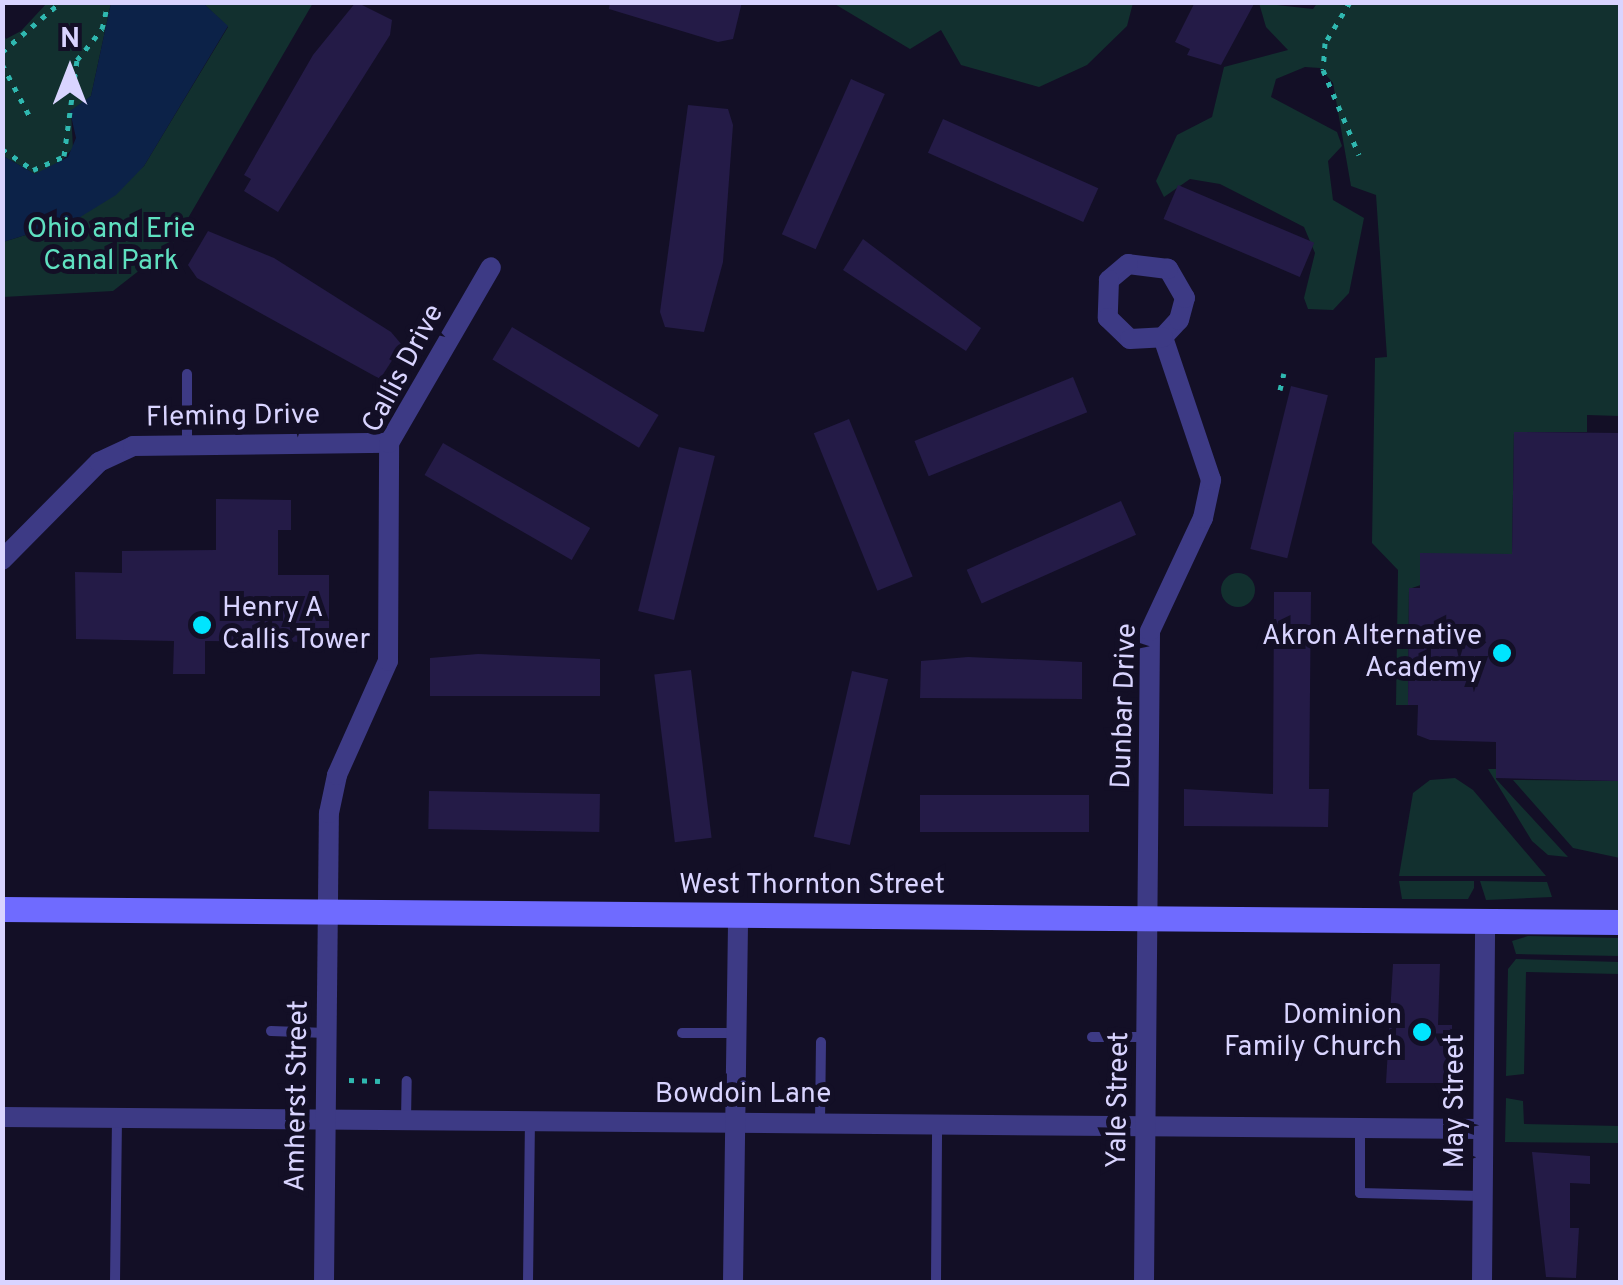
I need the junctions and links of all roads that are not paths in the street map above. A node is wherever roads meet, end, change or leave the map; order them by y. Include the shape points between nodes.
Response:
1 (491, 267) dead end
2 (1162, 337) junction
3 (187, 374) dead end
4 (187, 441) junction
5 (389, 443) junction
6 (2, 560) edge
7 (2, 910) edge
8 (328, 910) junction
9 (738, 917) junction
10 (1149, 918) junction
11 (1485, 920) junction
12 (1620, 922) edge
13 (271, 1032) dead end
14 (326, 1033) junction
15 (682, 1033) dead end
16 (736, 1034) junction
17 (1092, 1037) dead end
18 (1148, 1037) junction
19 (821, 1042) dead end
20 (407, 1081) dead end
21 (2, 1117) edge
22 (117, 1118) junction
23 (325, 1119) junction
24 (406, 1120) junction
25 (530, 1121) junction
26 (735, 1122) junction
27 (820, 1123) junction
28 (937, 1124) junction
29 (1146, 1124) junction
30 (1360, 1128) junction
31 (1484, 1129) junction
32 (1483, 1196) junction
33 (116, 1282) edge
34 (324, 1282) edge
35 (528, 1282) edge
36 (733, 1282) edge
37 (936, 1282) edge
38 (1144, 1282) edge
39 (1482, 1282) edge

1 - 5 street, Callis Drive
2 - 2 street via 1184,307 1176,277 1153,262 1128,264 1109,280 1108,318 1130,339
2 - 10 street, Dunbar Drive via 1210,480 1203,518 1150,631
3 - 4 lane
4 - 5 street, Fleming Drive
4 - 6 street, Fleming Drive via 115,452
5 - 8 street, Callis Drive via 388,661 332,794
7 - 8 main road, West Thornton Street
8 - 9 main road, West Thornton Street
8 - 14 street, Amherst Street
9 - 10 main road, West Thornton Street
9 - 16 street
10 - 11 main road, West Thornton Street
10 - 18 street, Yale Street
11 - 12 main road, West Thornton Street
11 - 31 street, May Street
13 - 14 lane
14 - 23 street, Amherst Street
15 - 16 lane
16 - 26 street
17 - 18 lane
18 - 29 street, Yale Street
19 - 27 lane
20 - 24 lane
21 - 22 street, Bowdoin Lane
22 - 23 street, Bowdoin Lane
22 - 33 lane
23 - 24 street, Bowdoin Lane
23 - 34 street, Amherst Street
24 - 25 street, Bowdoin Lane
25 - 26 street, Bowdoin Lane
25 - 35 lane
26 - 27 street, Bowdoin Lane
26 - 36 street
27 - 28 street, Bowdoin Lane
28 - 29 street, Bowdoin Lane
28 - 37 lane
29 - 30 street, Bowdoin Lane
29 - 38 street, Yale Street
30 - 31 street, Bowdoin Lane
30 - 32 lane via 1360,1193
31 - 32 street, May Street
32 - 39 street, May Street

